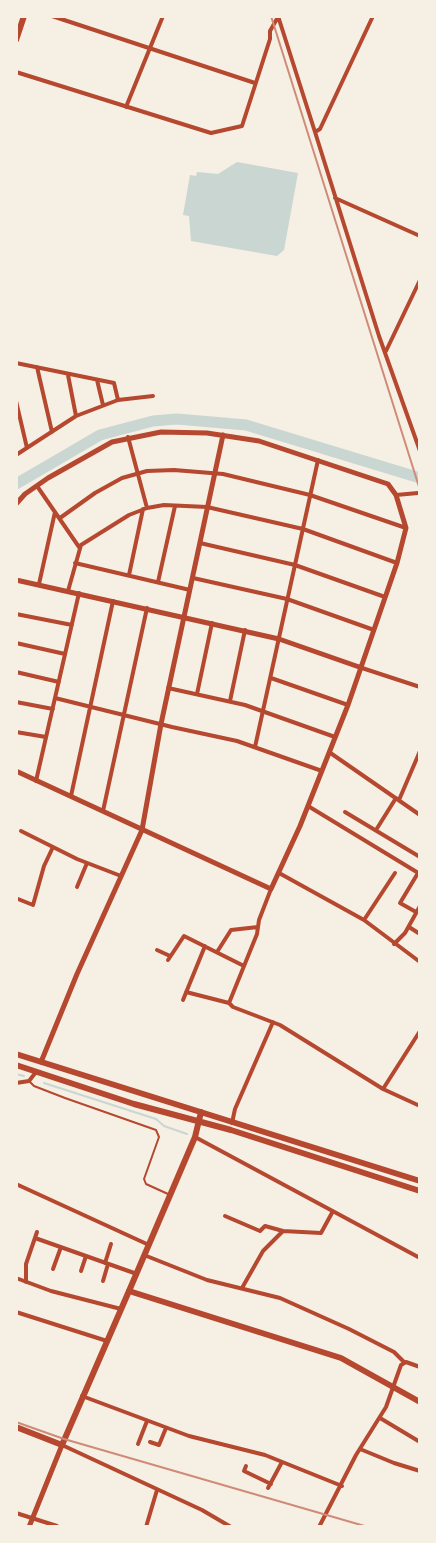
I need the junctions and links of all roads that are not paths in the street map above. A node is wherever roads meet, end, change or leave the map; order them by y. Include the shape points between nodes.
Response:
1 (24, 16) edge
2 (52, 16) edge
3 (162, 16) edge
4 (278, 16) edge
5 (373, 16) edge
6 (16, 40) edge
7 (151, 47) junction
8 (16, 72) edge
9 (255, 83) junction
10 (126, 108) junction
11 (315, 132) junction
12 (335, 198) junction
13 (420, 236) edge
14 (420, 280) edge
15 (386, 351) junction
16 (16, 363) edge
17 (37, 367) junction
18 (68, 375) junction
19 (97, 380) junction
20 (153, 396) dead end
21 (118, 400) junction
22 (16, 401) edge
23 (103, 405) junction
24 (76, 416) junction
25 (52, 432) junction
26 (223, 435) junction
27 (128, 437) junction
28 (27, 448) junction
29 (420, 451) edge
30 (16, 455) edge
31 (318, 460) junction
32 (216, 473) junction
33 (137, 474) junction
34 (37, 486) junction
35 (418, 493) dead end
36 (310, 495) junction
37 (396, 495) junction
38 (16, 504) edge
39 (175, 506) junction
40 (207, 507) junction
41 (145, 508) junction
42 (55, 512) junction
43 (60, 518) junction
44 (406, 528) junction
45 (303, 529) junction
46 (200, 543) junction
47 (79, 547) junction
48 (75, 563) junction
49 (397, 564) junction
50 (295, 565) junction
51 (129, 575) junction
52 (193, 578) junction
53 (16, 580) edge
54 (158, 582) junction
55 (39, 584) junction
56 (190, 590) junction
57 (68, 591) junction
58 (78, 594) junction
59 (385, 597) junction
60 (287, 599) junction
61 (112, 601) junction
62 (147, 608) junction
63 (16, 614) edge
64 (184, 616) junction
65 (212, 622) junction
66 (72, 625) junction
67 (245, 630) junction
68 (374, 630) junction
69 (279, 639) junction
70 (16, 643) edge
71 (66, 654) junction
72 (362, 668) junction
73 (16, 672) edge
74 (271, 678) junction
75 (59, 682) junction
76 (420, 687) edge
77 (168, 688) junction
78 (197, 694) junction
79 (56, 698) junction
80 (230, 701) junction
81 (16, 702) edge
82 (348, 705) junction
83 (91, 706) junction
84 (53, 709) junction
85 (263, 712) junction
86 (124, 715) junction
87 (161, 724) junction
88 (16, 732) edge
89 (46, 737) junction
90 (335, 737) junction
91 (255, 747) junction
92 (420, 751) edge
93 (329, 752) junction
94 (16, 771) edge
95 (322, 771) junction
96 (36, 781) junction
97 (71, 796) junction
98 (398, 799) junction
99 (308, 806) junction
100 (103, 811) junction
101 (345, 812) dead end
102 (420, 815) edge
103 (142, 830) junction
104 (376, 830) junction
105 (21, 831) dead end
106 (53, 847) junction
107 (420, 857) edge
108 (87, 863) junction
109 (279, 873) junction
110 (395, 873) dead end
111 (419, 873) edge
112 (121, 876) junction
113 (77, 887) dead end
114 (272, 890) junction
115 (18, 899) dead end
116 (420, 906) edge
117 (416, 912) junction
118 (364, 920) junction
119 (258, 927) junction
120 (409, 928) junction
121 (420, 934) edge
122 (394, 944) junction
123 (205, 946) junction
124 (157, 950) dead end
125 (217, 952) junction
126 (420, 962) edge
127 (244, 966) junction
128 (186, 992) junction
129 (183, 1000) dead end
130 (229, 1003) junction
131 (274, 1022) junction
132 (420, 1031) edge
133 (16, 1054) edge
134 (41, 1062) junction
135 (16, 1065) edge
136 (36, 1072) junction
137 (29, 1081) junction
138 (16, 1083) edge
139 (384, 1089) junction
140 (420, 1106) edge
141 (201, 1112) junction
142 (198, 1122) junction
143 (233, 1122) junction
144 (230, 1130) junction
145 (195, 1137) junction
146 (420, 1181) edge
147 (16, 1184) edge
148 (420, 1191) edge
149 (170, 1195) junction
150 (332, 1211) junction
151 (225, 1216) dead end
152 (283, 1231) junction
153 (37, 1232) dead end
154 (35, 1238) junction
155 (111, 1244) dead end
156 (149, 1245) junction
157 (61, 1247) junction
158 (144, 1255) junction
159 (86, 1256) junction
160 (420, 1258) edge
161 (107, 1263) junction
162 (53, 1269) dead end
163 (81, 1271) dead end
164 (137, 1274) junction
165 (16, 1278) edge
166 (103, 1281) dead end
167 (26, 1282) junction
168 (242, 1288) junction
169 (129, 1291) junction
170 (122, 1309) junction
171 (16, 1312) edge
172 (107, 1341) junction
173 (404, 1362) junction
174 (420, 1367) edge
175 (394, 1388) junction
176 (82, 1396) junction
177 (420, 1402) edge
178 (380, 1418) junction
179 (147, 1421) junction
180 (16, 1427) edge
181 (166, 1428) junction
182 (150, 1442) dead end
183 (420, 1442) edge
184 (138, 1444) dead end
185 (62, 1445) junction
186 (360, 1449) junction
187 (282, 1462) junction
188 (246, 1466) dead end
189 (420, 1471) edge
190 (342, 1486) junction
191 (157, 1490) junction
192 (16, 1512) edge
193 (33, 1517) junction
194 (56, 1526) edge
195 (29, 1527) edge
196 (146, 1527) edge
197 (231, 1527) edge
198 (319, 1527) edge

1 - 6 main road
2 - 7 street
3 - 7 street
4 - 9 street via 270,31
4 - 11 street
5 - 11 street via 320,129
7 - 9 street
7 - 10 street
8 - 10 street
9 - 10 street via 242,126 211,133
11 - 12 street
12 - 13 street
12 - 15 street
14 - 15 street
15 - 29 street
16 - 17 street
17 - 18 street
17 - 25 street
18 - 19 street
18 - 24 street
19 - 21 street via 114,383
19 - 23 street
20 - 21 street
21 - 23 street
22 - 28 street
23 - 24 street
24 - 25 street
25 - 28 street
26 - 27 street via 161,432
26 - 31 street via 259,441
26 - 32 street
27 - 33 street
27 - 34 street via 89,453
28 - 30 street
31 - 36 street
31 - 37 street via 388,484
32 - 33 street via 160,470
32 - 36 street
32 - 40 street
33 - 41 street
33 - 43 street via 112,484
34 - 38 street
34 - 42 street
35 - 37 street
36 - 44 street
36 - 45 street
37 - 44 street
39 - 40 street
39 - 41 street
39 - 54 street
40 - 45 street
40 - 46 street
41 - 47 street via 118,521
41 - 51 street
42 - 43 street
42 - 55 street
43 - 47 street
44 - 49 street
45 - 49 street
45 - 50 street
46 - 50 street
46 - 52 street
47 - 48 street
48 - 51 street
48 - 57 street
49 - 59 street
50 - 59 street
50 - 60 street
51 - 54 street
52 - 56 street
52 - 60 street
53 - 55 street
54 - 56 street
55 - 57 street
56 - 64 street
57 - 58 street
58 - 61 street
58 - 66 street
59 - 68 street
60 - 68 street
60 - 69 street
61 - 62 street
61 - 83 street
62 - 64 street
62 - 86 street
63 - 66 street
64 - 65 street
64 - 77 street
65 - 67 street
65 - 78 street
66 - 71 street
67 - 69 street
67 - 80 street
68 - 72 street
69 - 72 street
69 - 74 street
70 - 71 street
71 - 75 street
72 - 76 street
72 - 82 street
73 - 75 street
74 - 82 street
74 - 85 street
75 - 79 street
77 - 78 street
77 - 87 street
78 - 80 street
79 - 83 street
79 - 84 street
80 - 85 street
81 - 84 street
82 - 90 street
83 - 86 street
83 - 97 street
84 - 89 street
85 - 90 street
85 - 91 street
86 - 87 street
86 - 100 street
87 - 91 street
87 - 103 street
88 - 89 street
89 - 96 street
90 - 93 street
91 - 95 street
92 - 98 street
93 - 95 street
93 - 98 street
94 - 96 street
95 - 99 street
96 - 97 street
97 - 100 street
98 - 102 street
98 - 104 street
99 - 109 street
99 - 111 street
100 - 103 street
101 - 104 street
103 - 112 street
103 - 114 street
104 - 107 street
105 - 106 street
106 - 108 street
106 - 115 street via 33,905
108 - 112 street
108 - 113 street
109 - 114 street
109 - 118 street
110 - 118 street
111 - 117 street via 400,903
112 - 134 street
114 - 119 street
116 - 117 street
117 - 120 street
118 - 122 street
119 - 125 street via 231,930
119 - 127 street
120 - 121 street
120 - 122 street
122 - 126 street
123 - 124 street via 184,936 169,958
123 - 125 street
123 - 128 street
125 - 127 street
127 - 130 street
128 - 129 street
128 - 130 street
130 - 131 street
131 - 139 street
131 - 143 street via 235,1109
132 - 139 street
133 - 134 main road
134 - 136 main road
134 - 141 main road
135 - 136 main road
136 - 137 street
136 - 142 main road
137 - 138 street
137 - 149 lane via 34,1086 156,1130 159,1137 144,1179 146,1184
139 - 140 street
141 - 142 main road
141 - 143 main road
142 - 144 main road
142 - 145 main road
143 - 144 street
143 - 146 main road
144 - 148 main road
145 - 149 main road
145 - 150 street
147 - 156 street
149 - 156 main road
150 - 152 street via 321,1233
150 - 160 street
151 - 152 street via 260,1231 265,1226
152 - 168 street via 263,1251
153 - 154 street
154 - 157 street
154 - 167 street via 26,1264
155 - 161 street
156 - 158 main road
157 - 159 street
157 - 162 street
158 - 164 main road
158 - 168 street via 206,1280
159 - 161 street
159 - 163 street
161 - 164 street
161 - 166 street
164 - 169 main road
165 - 167 street
167 - 170 street
168 - 173 street via 280,1298 349,1329 394,1352
169 - 170 main road
169 - 175 main road via 341,1358
170 - 172 main road
171 - 172 street
172 - 176 main road
173 - 174 street
173 - 175 street
175 - 177 main road
175 - 178 street
176 - 179 street
176 - 185 main road
178 - 183 street
178 - 186 street
179 - 181 street
179 - 184 street
180 - 185 main road
181 - 182 street via 159,1445
181 - 187 street
185 - 191 street
185 - 193 street
186 - 189 street
186 - 190 street
187 - 188 street via 270,1486 244,1471
187 - 190 street
190 - 198 street
191 - 196 street
191 - 197 street
192 - 193 street
193 - 194 street
193 - 195 street

